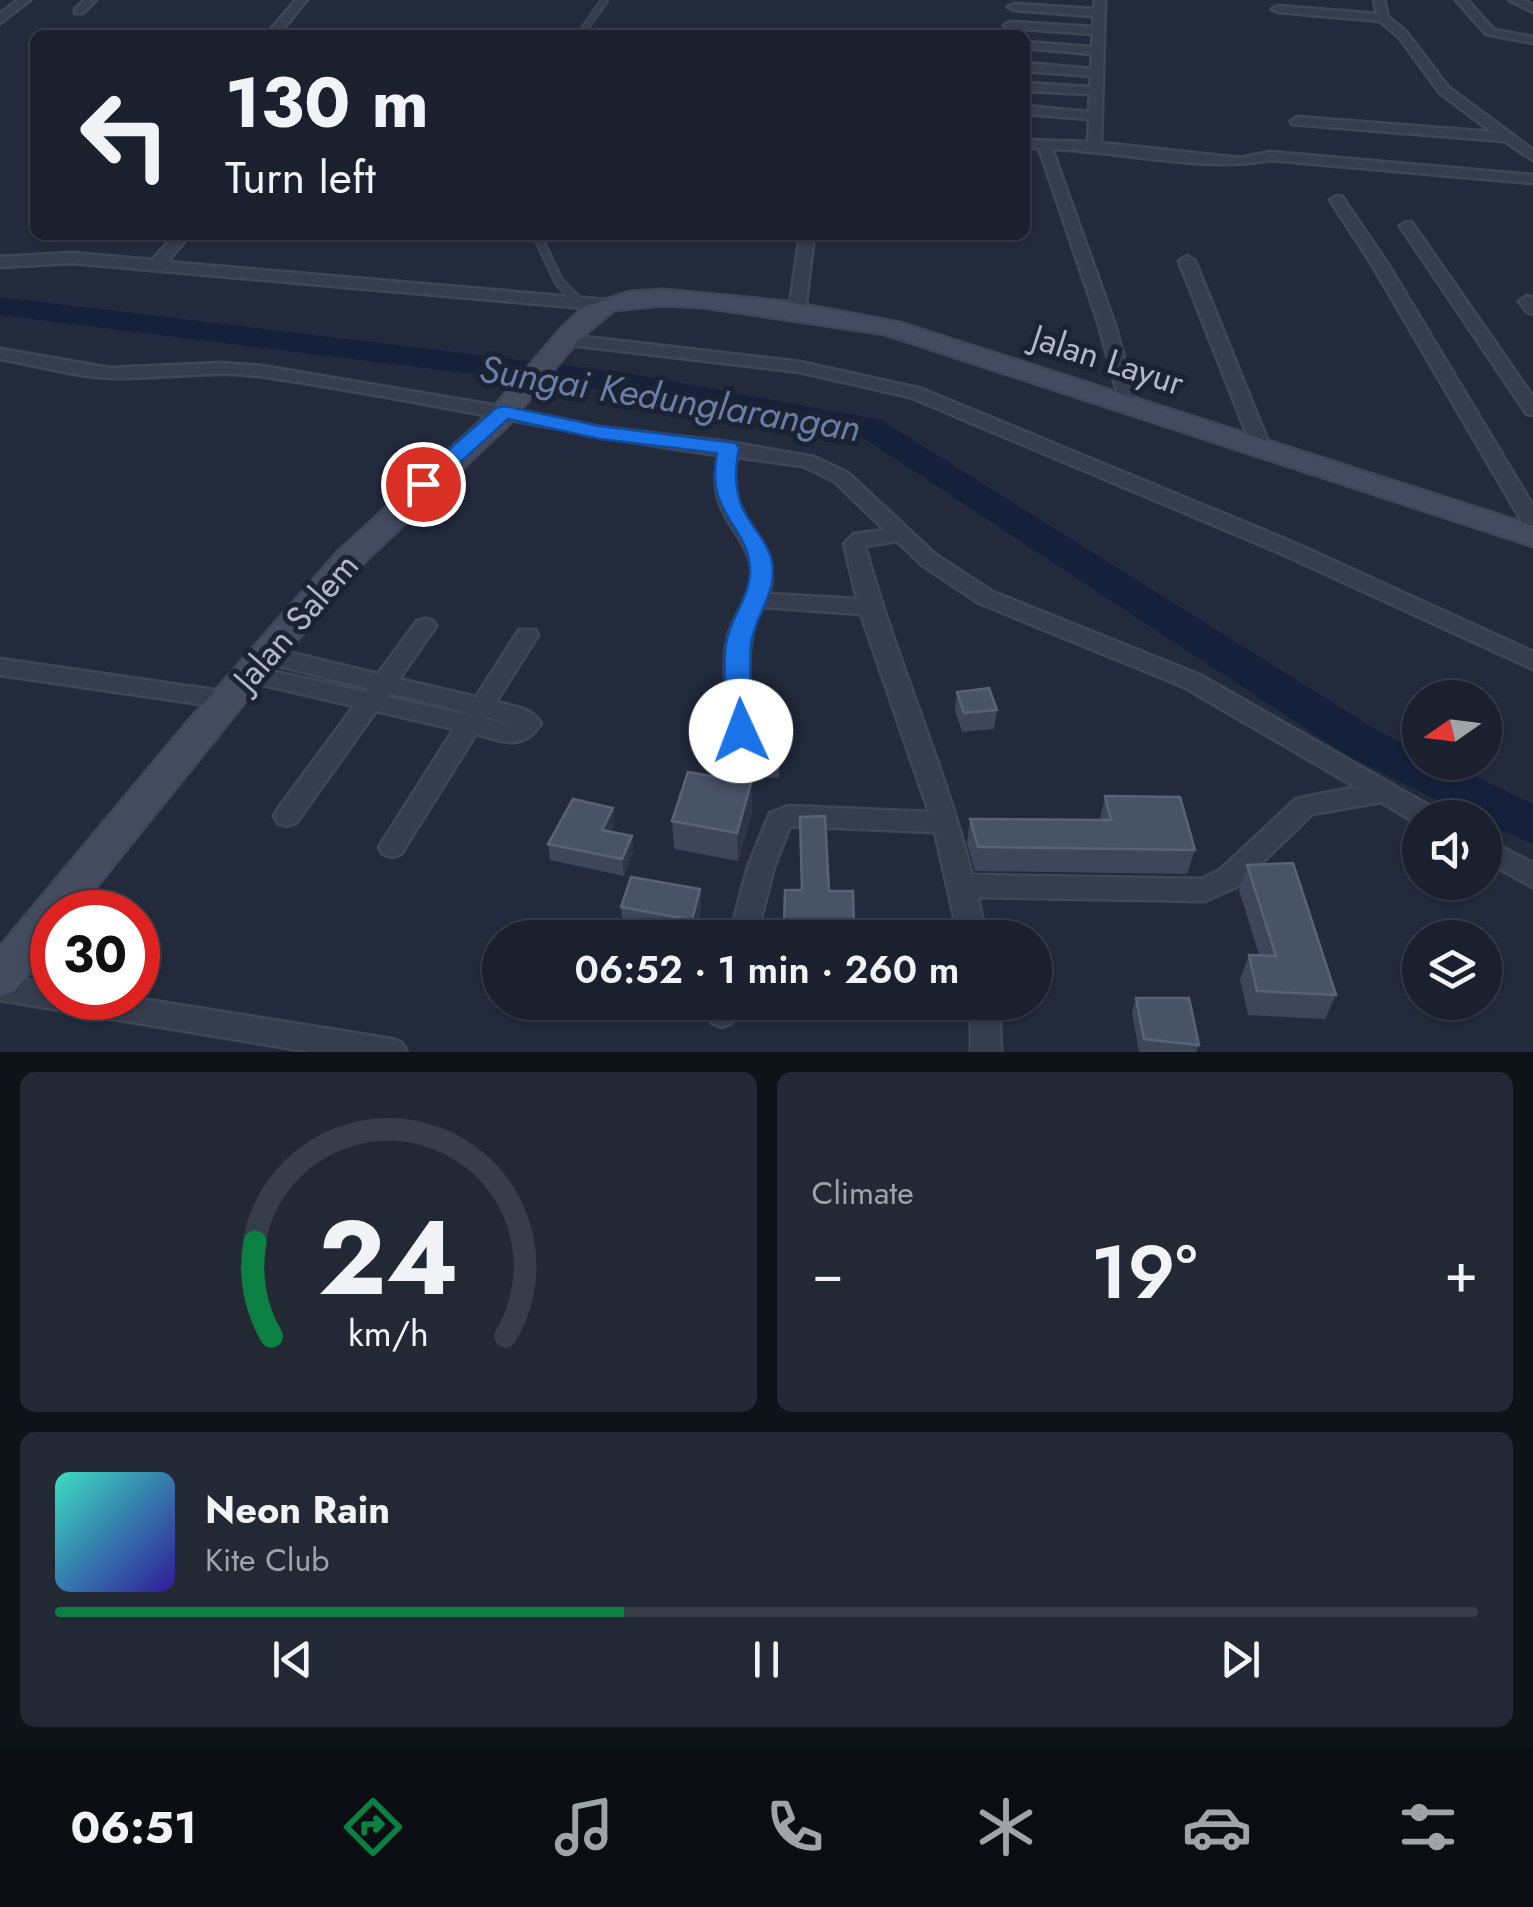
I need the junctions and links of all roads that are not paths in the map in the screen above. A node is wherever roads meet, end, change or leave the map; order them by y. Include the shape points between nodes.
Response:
1 (25, 0) edge
2 (91, 0) edge
3 (302, 0) edge
4 (606, 0) edge
5 (1380, 0) edge
6 (1461, 0) edge
7 (1514, 0) edge
8 (1014, 4) edge
9 (1100, 7) edge
10 (1533, 9) edge
11 (79, 10) dead end
12 (1278, 10) dead end
13 (1383, 18) junction
14 (0, 20) edge
15 (1307, 22) dead end
16 (1395, 28) junction
17 (278, 30) edge
18 (584, 30) edge
19 (1009, 30) edge
20 (1030, 30) edge
21 (1100, 31) junction
22 (1533, 40) edge
23 (1030, 45) edge
24 (1098, 50) junction
25 (1030, 67) edge
26 (1096, 73) junction
27 (1030, 87) edge
28 (1095, 91) junction
29 (1030, 110) edge
30 (1094, 116) junction
31 (1296, 122) dead end
32 (1509, 137) junction
33 (1030, 144) edge
34 (1044, 144) junction
35 (1094, 146) junction
36 (1533, 156) edge
37 (1533, 179) edge
38 (1336, 200) dead end
39 (1407, 226) dead end
40 (179, 240) edge
41 (539, 240) edge
42 (806, 240) edge
43 (0, 262) edge
44 (1187, 262) dead end
45 (157, 264) junction
46 (577, 300) junction
47 (607, 305) junction
48 (797, 311) junction
49 (564, 345) junction
50 (0, 354) edge
51 (1126, 403) junction
52 (511, 406) junction
53 (1533, 410) edge
54 (1262, 447) junction
55 (728, 448) junction
56 (1533, 523) edge
57 (902, 534) junction
58 (1533, 536) edge
59 (756, 600) junction
60 (870, 607) junction
61 (425, 626) dead end
62 (527, 636) dead end
63 (1533, 661) edge
64 (258, 665) junction
65 (0, 667) edge
66 (374, 691) junction
67 (228, 700) junction
68 (476, 716) junction
69 (741, 731) edge
70 (1383, 792) junction
71 (1402, 803) edge
72 (287, 816) dead end
73 (943, 822) junction
74 (392, 847) dead end
75 (1502, 859) edge
76 (1533, 876) edge
77 (964, 886) junction
78 (72, 890) edge
79 (747, 920) edge
80 (971, 920) edge
81 (30, 941) edge
82 (0, 978) edge
83 (0, 988) edge
84 (30, 993) edge
85 (160, 1014) edge
86 (985, 1020) edge
87 (392, 1052) edge
88 (986, 1052) edge

1 - 14 street
2 - 11 street
3 - 17 street
4 - 18 lane
5 - 13 street
6 - 22 street via 1490,33
7 - 10 street
8 - 9 street
8 - 19 street
9 - 21 street
12 - 13 street
13 - 16 street
15 - 16 street
16 - 32 street via 1460,106
20 - 21 street
21 - 24 street
23 - 24 street
24 - 26 street
25 - 26 street
26 - 28 street
27 - 28 street
28 - 30 street
29 - 30 street
30 - 35 street
31 - 32 street
32 - 36 street
33 - 34 street
34 - 35 street
34 - 51 street via 1107,325
35 - 37 street via 1240,162 1270,156
38 - 56 street
39 - 53 street
40 - 45 street
41 - 46 lane via 558,282
42 - 48 street
43 - 45 street
44 - 54 street
45 - 46 street
46 - 47 street
47 - 48 street, Jalan Layur via 650,298
47 - 49 street, Jalan Salem via 587,316
48 - 51 street, Jalan Layur via 932,339
49 - 52 street, Jalan Salem
49 - 63 street via 800,368 916,394 1269,540
50 - 52 street via 110,374 262,370
51 - 54 street, Jalan Layur
52 - 55 street via 600,433
52 - 64 street, Jalan Salem via 350,558
54 - 58 street, Jalan Layur
55 - 57 street via 807,461 840,477
55 - 59 street via 724,476 732,509 762,570
57 - 60 street via 854,544
57 - 70 street via 949,576 985,597 1192,681
59 - 60 street
59 - 69 street via 738,642
60 - 73 street
61 - 66 street
62 - 68 street
64 - 66 street
64 - 67 street, Jalan Salem
65 - 67 street
66 - 68 street
66 - 72 street
67 - 78 street, Jalan Salem
68 - 74 street
70 - 71 street
70 - 77 street via 1305,806 1229,878 1204,890
73 - 77 street
73 - 79 street via 779,820
75 - 76 street
77 - 80 street
81 - 82 street, Jalan Salem
83 - 84 street
85 - 87 street
86 - 88 street

